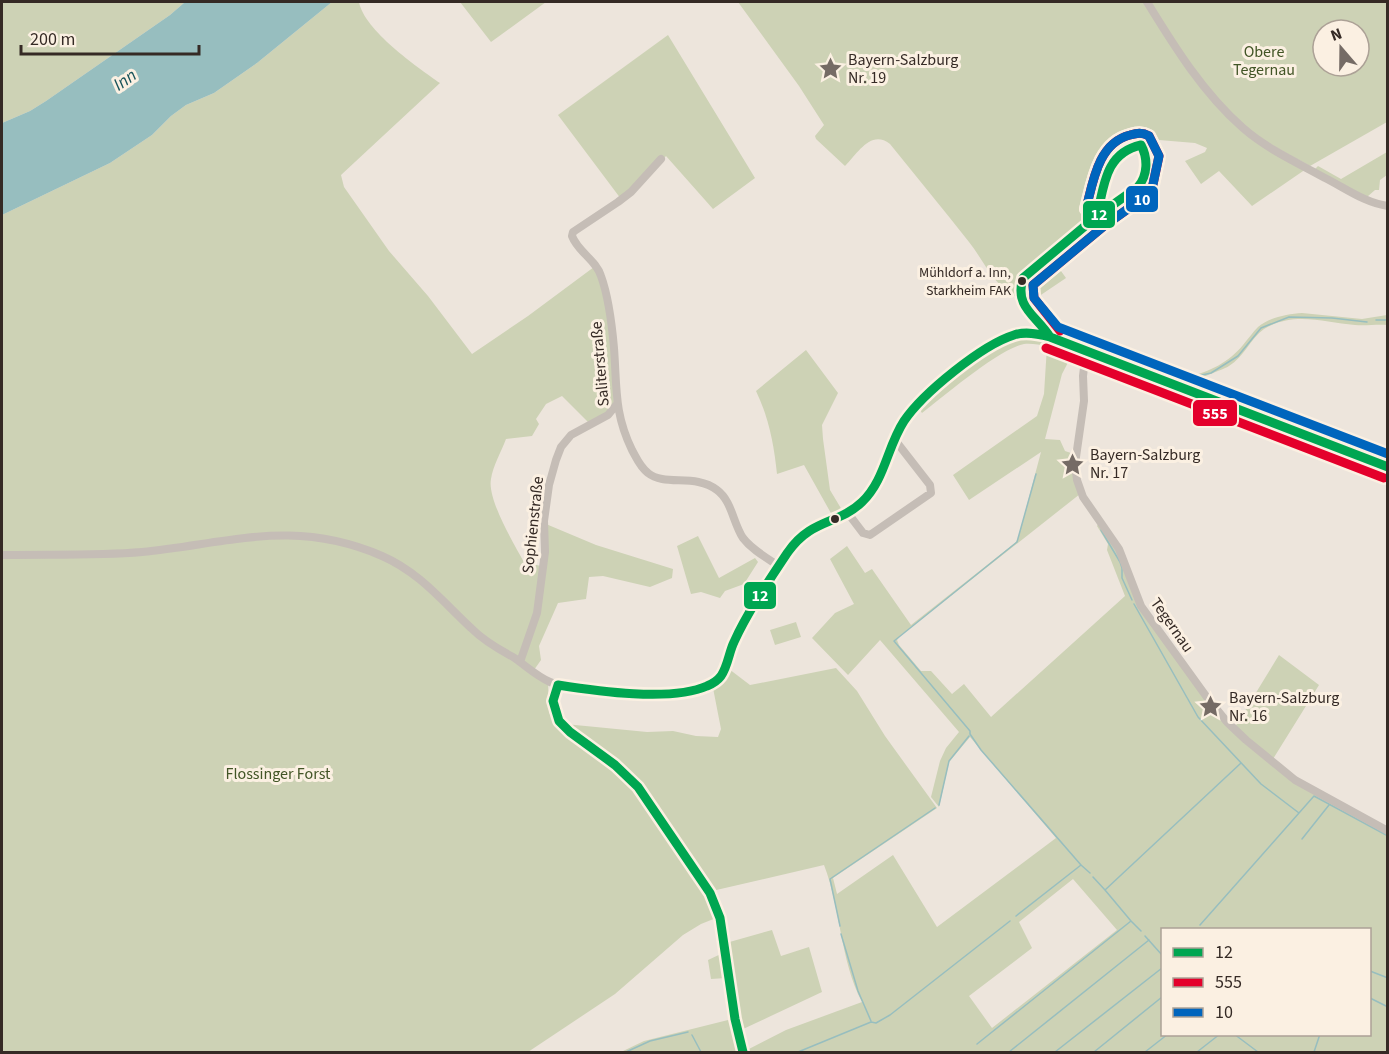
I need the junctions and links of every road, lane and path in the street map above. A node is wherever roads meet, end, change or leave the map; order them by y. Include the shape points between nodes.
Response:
1 (1147, 2) edge
2 (660, 159) dead end
3 (1388, 206) edge
4 (1097, 216) dead end
5 (1050, 337) junction
6 (1086, 351) junction
7 (617, 404) junction
8 (608, 415) junction
9 (619, 420) junction
10 (895, 440) junction
11 (1388, 466) edge
12 (847, 512) junction
13 (2, 555) edge
14 (779, 566) junction
15 (520, 662) junction
16 (558, 685) junction
17 (1388, 831) edge
18 (743, 1053) edge

1 - 3 street via 1192,70 1243,128 1362,198
2 - 7 street, Saliterstraße via 631,192 572,236 598,268 602,279 613,338
4 - 5 street via 1023,278 1020,294 1025,307
5 - 6 street
5 - 10 street via 1026,333 1005,338 925,396
6 - 11 street
6 - 17 street, Tegernau via 1083,418 1075,464 1077,480 1083,497 1119,549 1142,606 1206,696 1246,740 1295,780
7 - 8 street, Sophienstraße
7 - 9 street, Saliterstraße
8 - 9 street
8 - 15 street, Sophienstraße via 571,435 556,460 544,521 545,552 537,613
9 - 14 street, Saliterstraße via 645,471 657,478 700,482 719,491 744,539
10 - 12 street via 876,484 861,503
10 - 12 street via 930,485 931,493 870,535 863,533
12 - 14 street via 804,532
13 - 15 street via 134,552 275,534 312,536 383,556 419,577 482,638
14 - 16 street via 735,640 723,672 711,686 689,692 649,693
15 - 16 street
16 - 18 street via 553,701 559,721 638,787 710,892 720,918

